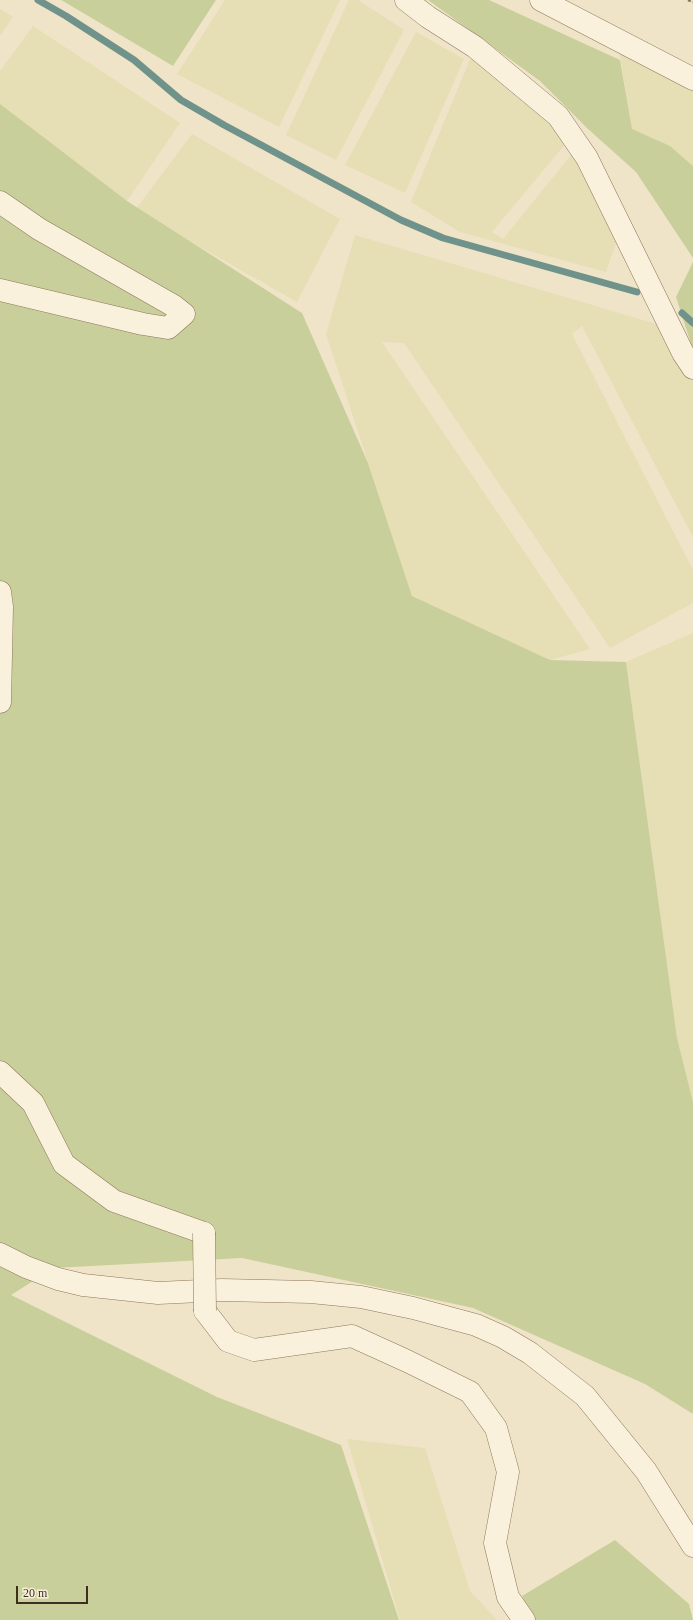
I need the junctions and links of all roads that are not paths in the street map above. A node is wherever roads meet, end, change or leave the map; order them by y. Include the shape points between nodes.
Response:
1 (406, 0) edge
2 (542, 0) edge
3 (693, 79) edge
4 (0, 202) edge
5 (0, 290) edge
6 (693, 368) edge
7 (0, 592) edge
8 (0, 702) edge
9 (0, 1072) edge
10 (0, 1254) edge
11 (693, 1546) edge
12 (524, 1620) edge

1 - 6 street via 475,47 558,116 587,158 683,353
2 - 3 street
4 - 5 street via 39,229 184,314 168,328
7 - 8 street
9 - 12 street, bridge via 33,1103 64,1164 114,1201 204,1233 205,1311 228,1341 254,1350 352,1336 470,1392 496,1428 508,1472 495,1543 508,1597
10 - 11 street via 58,1279 83,1285 158,1293 222,1290 311,1292 361,1297 476,1325 530,1353 585,1396 646,1471

